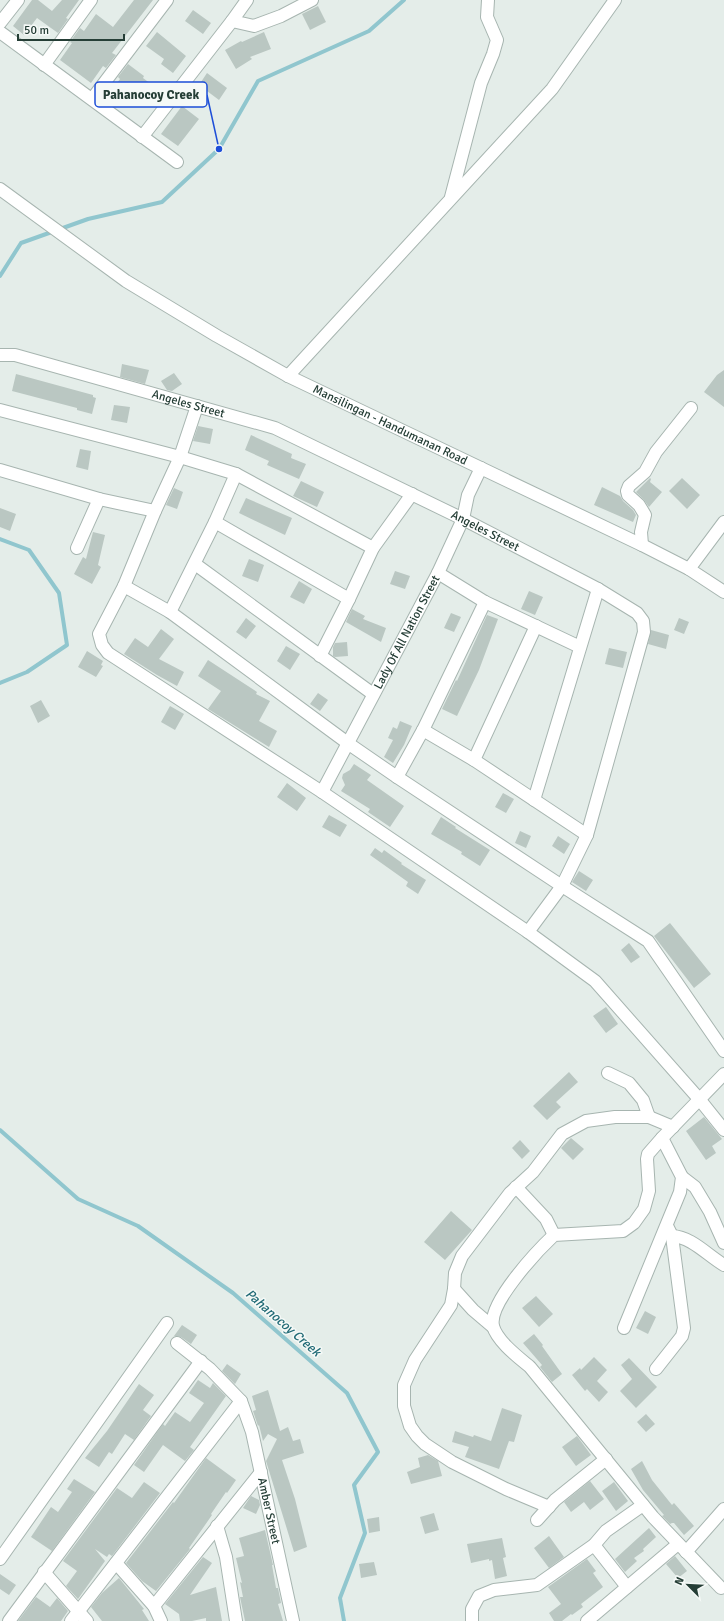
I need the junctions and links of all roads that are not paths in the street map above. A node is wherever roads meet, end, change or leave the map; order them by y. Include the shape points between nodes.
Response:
1 (18, 0) edge
2 (91, 0) edge
3 (167, 0) edge
4 (247, 0) edge
5 (312, 0) edge
6 (488, 0) edge
7 (615, 0) edge
8 (232, 21) junction
9 (0, 23) edge
10 (0, 32) edge
11 (44, 65) junction
12 (92, 99) junction
13 (142, 137) junction
14 (177, 162) dead end
15 (0, 189) edge
16 (451, 198) junction
17 (0, 355) edge
18 (288, 376) junction
19 (197, 406) junction
20 (691, 408) dead end
21 (0, 410) edge
22 (180, 457) junction
23 (482, 468) junction
24 (0, 470) edge
25 (236, 474) junction
26 (412, 494) junction
27 (99, 499) junction
28 (155, 512) junction
29 (463, 519) junction
30 (215, 522) junction
31 (724, 522) edge
32 (642, 545) junction
33 (77, 548) dead end
34 (373, 548) junction
35 (195, 564) junction
36 (689, 569) junction
37 (438, 573) junction
38 (124, 586) junction
39 (598, 589) junction
40 (724, 592) edge
41 (349, 599) junction
42 (485, 602) junction
43 (170, 612) junction
44 (536, 626) junction
45 (580, 647) junction
46 (320, 656) junction
47 (373, 694) junction
48 (423, 730) junction
49 (349, 744) junction
50 (474, 760) junction
51 (397, 777) junction
52 (322, 792) junction
53 (534, 800) junction
54 (588, 836) junction
55 (562, 886) junction
56 (528, 932) junction
57 (724, 1051) edge
58 (608, 1073) dead end
59 (724, 1074) edge
60 (700, 1100) junction
61 (650, 1117) junction
62 (673, 1127) junction
63 (724, 1130) edge
64 (662, 1138) junction
65 (682, 1177) junction
66 (516, 1187) junction
67 (669, 1231) junction
68 (554, 1235) junction
69 (724, 1243) edge
70 (724, 1265) edge
71 (454, 1289) junction
72 (167, 1323) dead end
73 (493, 1327) junction
74 (624, 1328) dead end
75 (177, 1343) dead end
76 (201, 1361) junction
77 (656, 1369) dead end
78 (241, 1401) junction
79 (606, 1459) junction
80 (261, 1472) junction
81 (643, 1505) junction
82 (549, 1507) junction
83 (724, 1509) edge
84 (537, 1520) dead end
85 (217, 1526) junction
86 (594, 1545) junction
87 (682, 1548) junction
88 (0, 1559) edge
89 (116, 1563) junction
90 (44, 1572) junction
91 (627, 1587) junction
92 (721, 1588) dead end
93 (154, 1606) junction
94 (74, 1616) edge
95 (591, 1620) edge
96 (9, 1621) edge
97 (87, 1621) edge
98 (161, 1621) edge
99 (236, 1621) edge
100 (293, 1621) edge
101 (472, 1621) edge

1 - 9 street
2 - 11 street
3 - 12 street
4 - 8 street
5 - 8 street via 254,26
6 - 16 street via 487,17 497,40 481,84
7 - 16 street via 552,89
8 - 13 street
10 - 11 street
11 - 12 street
12 - 13 street
13 - 14 street
15 - 18 street, Mansilingan - Handumanan Road via 126,281
16 - 18 street
17 - 19 street, Angeles Street via 15,355
18 - 23 street, Mansilingan - Handumanan Road
19 - 22 street
19 - 26 street, Angeles Street via 275,428
20 - 32 street via 656,452 645,472 627,491 645,515 641,532
21 - 22 street
22 - 25 street
22 - 28 street
23 - 29 street, Lady Of All Nation Street via 468,495
23 - 32 street, Mansilingan - Handumanan Road
24 - 27 street
25 - 30 street
25 - 34 street
26 - 29 street, Angeles Street
26 - 34 street
27 - 28 street
27 - 33 street
28 - 38 street
29 - 37 street, Lady Of All Nation Street
29 - 39 street, Angeles Street
30 - 35 street
30 - 41 street
31 - 36 street
32 - 36 street, Mansilingan - Handumanan Road
34 - 41 street
35 - 43 street
35 - 46 street
36 - 40 street, Mansilingan - Handumanan Road
37 - 42 street
37 - 47 street, Lady Of All Nation Street
38 - 43 street
38 - 52 street via 99,634 108,653
39 - 45 street
39 - 54 street, Angeles Street via 637,613 643,621 644,632
41 - 46 street
42 - 44 street
42 - 48 street
43 - 49 street
44 - 45 street
44 - 50 street
45 - 53 street
46 - 47 street
47 - 49 street, Lady Of All Nation Street
48 - 50 street
48 - 51 street
49 - 51 street
49 - 52 street, Lady Of All Nation Street
50 - 53 street
51 - 55 street
52 - 56 street
53 - 54 street
54 - 55 street, Angeles Street
55 - 56 street, Angeles Street
55 - 57 street via 648,941
56 - 60 street via 595,981
58 - 61 street via 629,1083 643,1100
59 - 60 street
60 - 62 street
60 - 63 street
61 - 62 street
61 - 66 street via 615,1117 586,1121 562,1134 537,1167
62 - 64 street
64 - 65 street
64 - 68 street via 646,1159 649,1191 644,1209 634,1223 617,1231
65 - 67 street
65 - 69 street via 695,1187
66 - 68 street via 546,1219
66 - 71 street via 462,1256 455,1273
67 - 70 street via 689,1240
67 - 74 street
67 - 77 street via 684,1328 682,1336
68 - 73 street via 522,1268 500,1301 493,1318
71 - 73 street
71 - 82 street via 451,1305 415,1360 404,1385 404,1406 410,1426 425,1444 452,1462
72 - 88 street
73 - 79 street via 513,1354 530,1366
75 - 76 street
76 - 78 street
76 - 90 street
78 - 80 street, Amber Street via 252,1432
78 - 89 street
79 - 81 street
79 - 82 street
80 - 85 street
80 - 100 street, Amber Street
81 - 86 street via 606,1531
81 - 87 street
82 - 84 street
83 - 87 street
85 - 93 street
85 - 99 street via 226,1557
86 - 91 street
86 - 101 street via 537,1585 494,1590 479,1596 472,1609
87 - 91 street
87 - 92 street
89 - 93 street
89 - 94 street
90 - 94 street
90 - 96 street
91 - 95 street
93 - 98 street
94 - 97 street

